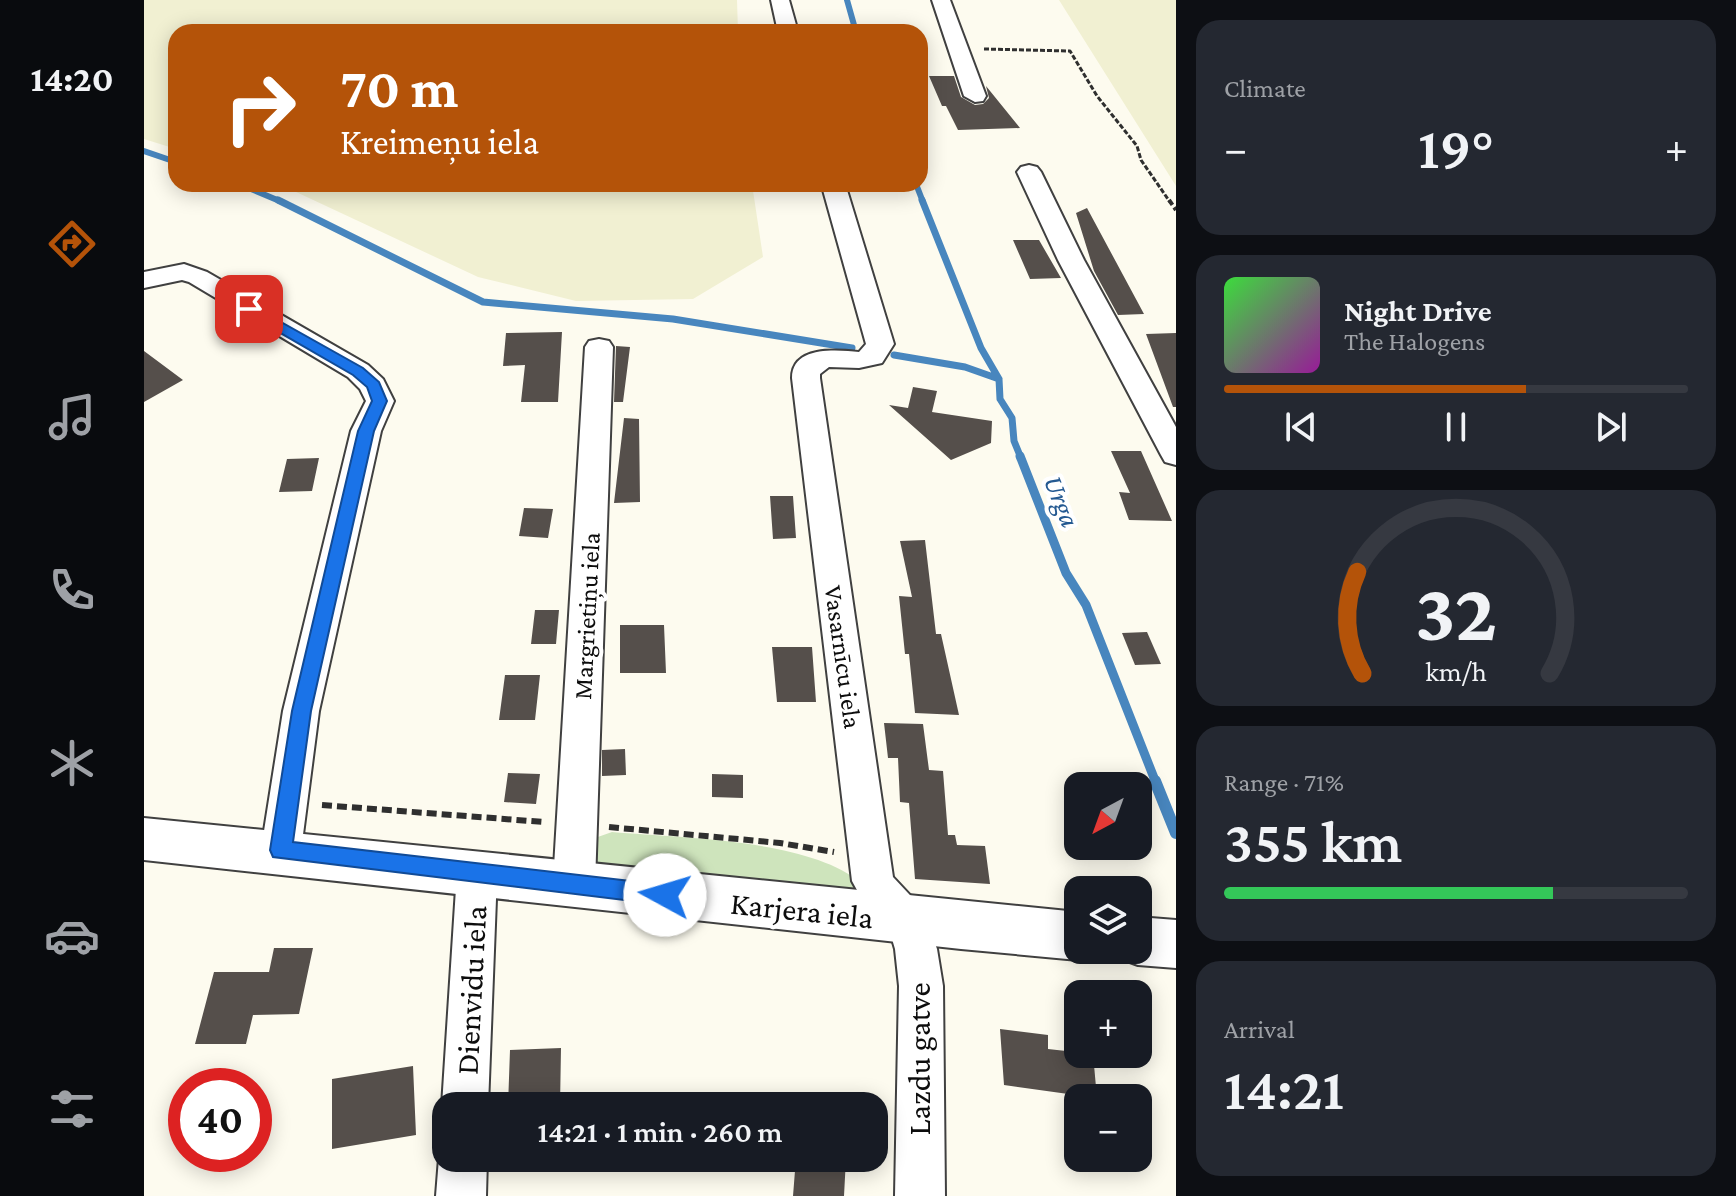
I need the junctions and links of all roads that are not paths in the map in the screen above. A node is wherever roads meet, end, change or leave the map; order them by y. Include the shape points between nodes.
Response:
1 (780, 0) edge
2 (941, 0) edge
3 (786, 24) edge
4 (975, 96) dead end
5 (1029, 172) dead end
6 (836, 192) edge
7 (144, 280) edge
8 (599, 347) dead end
9 (1176, 455) edge
10 (144, 839) edge
11 (281, 850) junction
12 (477, 873) junction
13 (574, 884) junction
14 (908, 922) junction
15 (1064, 935) edge
16 (1152, 942) edge
17 (1176, 944) edge
18 (466, 1092) edge
19 (462, 1172) edge
20 (461, 1196) edge
21 (920, 1196) edge

1 - 3 street
2 - 4 street
5 - 9 street
6 - 14 street, Vasarnīcu iela via 880,344 872,357 823,358 806,371 806,378 873,881
7 - 11 street via 184,272 198,277 358,371 380,401 366,431 301,711
8 - 13 street, Margrietiņu iela
10 - 11 street, Karjera iela
11 - 12 street, Karjera iela
12 - 13 street, Karjera iela
12 - 18 street, Dienvidu iela
13 - 14 street, Karjera iela
14 - 15 street, Karjera iela
14 - 21 street, Lazdu gatve via 921,986
16 - 17 street
19 - 20 street

